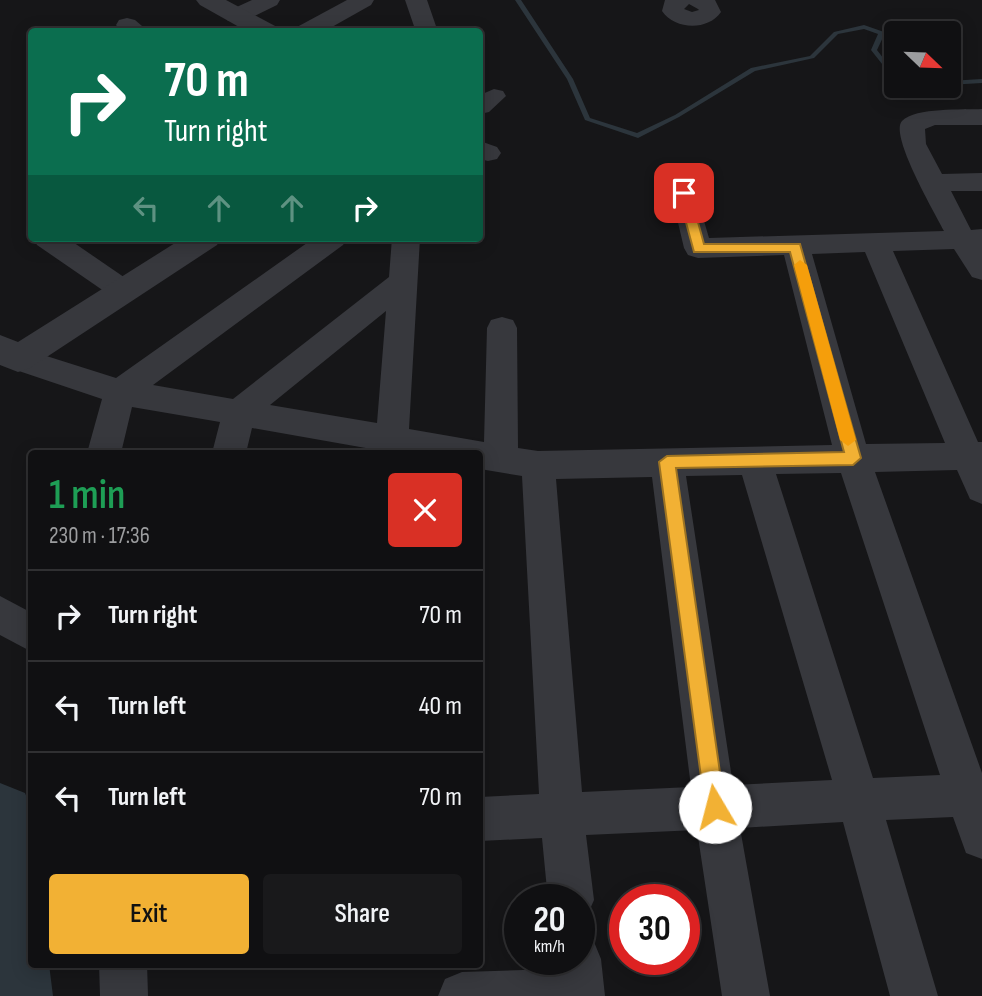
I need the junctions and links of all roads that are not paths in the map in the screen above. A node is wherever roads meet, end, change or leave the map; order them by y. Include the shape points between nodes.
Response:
1 (208, 0) edge
2 (269, 0) edge
3 (363, 0) edge
4 (681, 0) edge
5 (697, 0) edge
6 (236, 16) junction
7 (260, 28) edge
8 (312, 28) edge
9 (982, 117) edge
10 (982, 182) edge
11 (933, 183) junction
12 (684, 193) dead end
13 (972, 239) edge
14 (53, 242) edge
15 (196, 242) edge
16 (326, 242) edge
17 (406, 242) edge
18 (875, 242) junction
19 (796, 247) junction
20 (982, 270) edge
21 (403, 281) junction
22 (124, 291) junction
23 (502, 328) dead end
24 (9, 354) edge
25 (120, 392) junction
26 (239, 412) junction
27 (392, 439) junction
28 (332, 441) edge
29 (427, 449) edge
30 (105, 450) edge
31 (230, 450) edge
32 (974, 456) edge
33 (497, 458) edge
34 (853, 458) junction
35 (755, 461) junction
36 (667, 462) junction
37 (982, 489) edge
38 (0, 614) edge
39 (28, 632) edge
40 (975, 794) edge
41 (859, 800) junction
42 (715, 807) junction
43 (562, 816) junction
44 (483, 819) edge
45 (982, 837) edge
46 (569, 884) edge
47 (123, 968) edge
48 (580, 982) edge
49 (124, 996) edge
50 (462, 996) edge
51 (746, 996) edge
52 (914, 996) edge

1 - 6 street
2 - 6 street
3 - 8 street
4 - 5 street via 673,5 680,17 704,18 710,12 708,5
6 - 7 street
9 - 11 street via 933,118 912,125 913,144
10 - 11 street
11 - 13 street
12 - 19 street via 698,248
13 - 18 street
13 - 20 street
14 - 22 street
15 - 22 street
16 - 25 street
17 - 21 street
18 - 19 street
18 - 32 street
19 - 34 street
21 - 26 street
21 - 27 street
22 - 24 street
23 - 33 street
24 - 25 street
25 - 26 street
25 - 30 street
26 - 28 street
26 - 31 street
27 - 28 street
27 - 29 street
32 - 34 street
32 - 37 street
33 - 36 street
33 - 43 street
34 - 35 street
34 - 40 street
35 - 36 street
35 - 41 street
36 - 42 street
38 - 39 street
40 - 41 street
40 - 45 street
41 - 42 street
41 - 52 street
42 - 43 street
42 - 51 street
43 - 44 street
43 - 46 street
47 - 49 street
48 - 50 street

